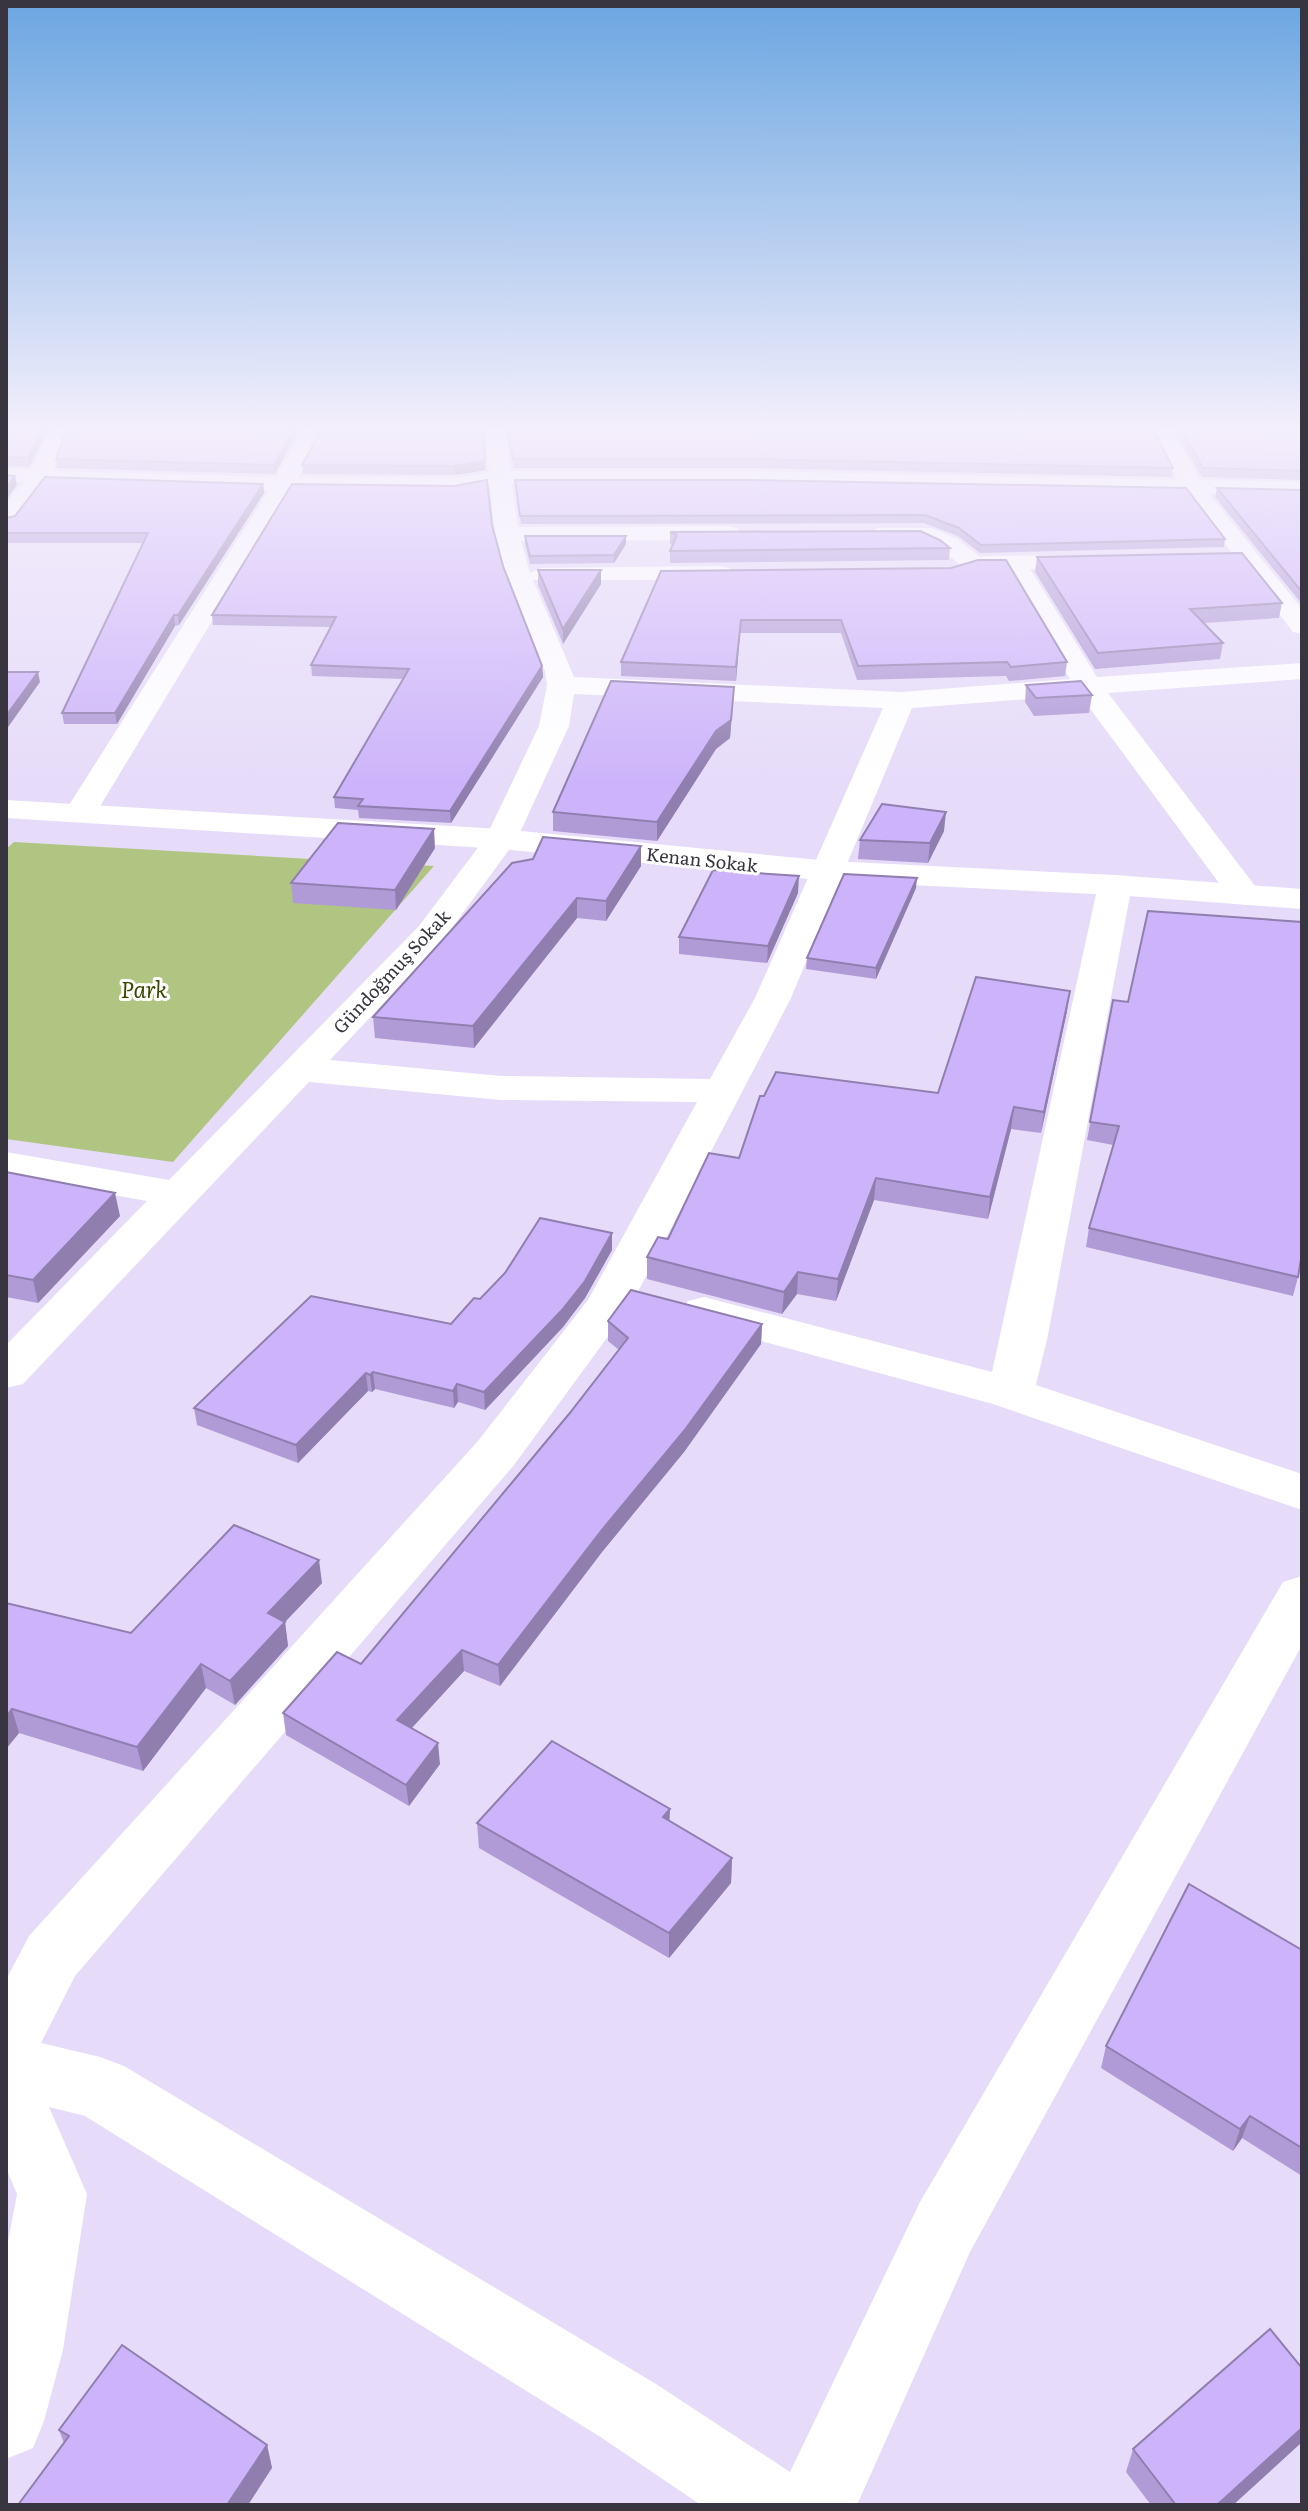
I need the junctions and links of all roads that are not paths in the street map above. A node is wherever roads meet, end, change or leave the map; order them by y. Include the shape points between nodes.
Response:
1 (244, 546) edge
2 (510, 546) edge
3 (950, 546) edge
4 (1238, 546) edge
5 (1246, 557) junction
6 (1215, 558) edge
7 (1122, 560) edge
8 (1014, 562) junction
9 (749, 573) edge
10 (518, 575) junction
11 (1302, 626) edge
12 (1302, 671) edge
13 (561, 685) junction
14 (1089, 688) junction
15 (901, 700) junction
16 (6, 809) edge
17 (80, 813) junction
18 (501, 839) junction
19 (830, 871) junction
20 (1115, 885) junction
21 (1245, 895) junction
22 (1302, 899) edge
23 (299, 1069) junction
24 (724, 1091) junction
25 (6, 1164) edge
26 (178, 1194) junction
27 (617, 1288) junction
28 (6, 1373) edge
29 (1010, 1393) junction
30 (1302, 1492) edge
31 (1302, 1596) edge
32 (6, 2046) edge
33 (6, 2066) edge
34 (6, 2085) edge
35 (6, 2421) edge
36 (770, 2505) edge
37 (816, 2505) edge

1 - 17 street
2 - 10 street, Gündoğmuş Sokak
3 - 8 street via 961,567
4 - 5 street
5 - 6 street
5 - 11 street
7 - 8 street
8 - 14 street
9 - 10 street
10 - 13 street, Gündoğmuş Sokak
12 - 14 street
13 - 15 street
13 - 18 street, Gündoğmuş Sokak via 554,726
14 - 15 street
14 - 21 street
15 - 19 street
16 - 17 street, Kenan Sokak
17 - 18 street, Kenan Sokak
18 - 19 street, Kenan Sokak
18 - 23 street, Gündoğmuş Sokak via 431,933
19 - 20 street, Kenan Sokak
19 - 24 street
20 - 21 street, Kenan Sokak
20 - 29 street
21 - 22 street, Kenan Sokak
23 - 24 street via 501,1088
23 - 26 street, Gündoğmuş Sokak
24 - 27 street
25 - 26 street
26 - 28 street, Gündoğmuş Sokak
27 - 29 street
27 - 32 street via 496,1453 52,1956
29 - 30 street
31 - 37 street via 945,2227
33 - 36 street via 100,2088 629,2411
34 - 35 street via 52,2194 26,2350

